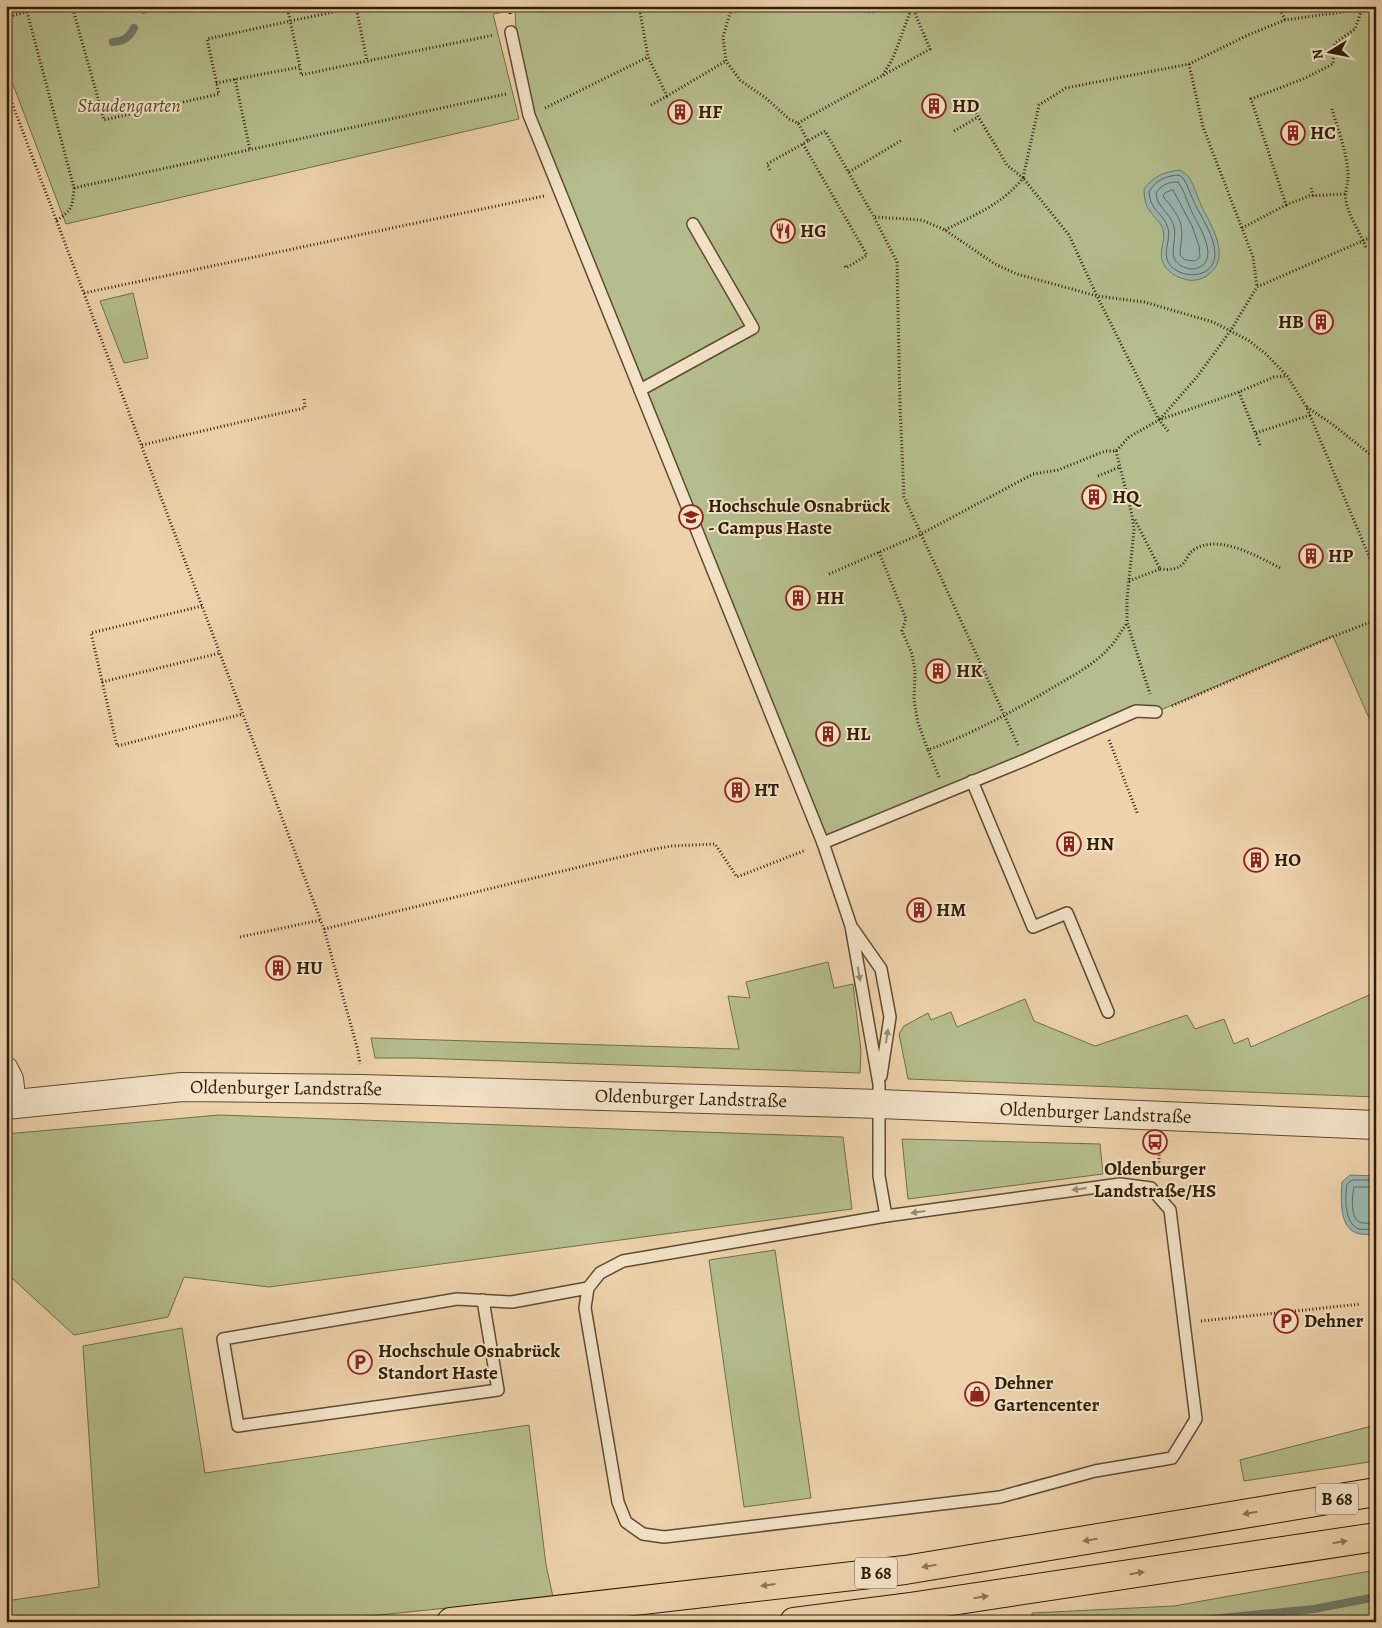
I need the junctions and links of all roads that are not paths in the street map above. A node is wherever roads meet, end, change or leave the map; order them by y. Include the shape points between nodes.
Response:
1 (511, 32) road end
2 (693, 224) dead end
3 (640, 390) junction
4 (1156, 712) road end
5 (972, 781) junction
6 (823, 844) junction
7 (851, 926) junction
8 (1108, 1012) dead end
9 (6, 1069) edge
10 (879, 1094) junction
11 (10, 1105) edge
12 (1376, 1125) edge
13 (886, 1216) junction
14 (588, 1288) junction
15 (483, 1300) junction
16 (1376, 1492) edge
17 (1376, 1537) edge
18 (451, 1622) edge
19 (794, 1622) edge

1 - 3 lane via 529,115
2 - 3 lane via 753,328
3 - 6 lane
4 - 5 lane via 1136,712
5 - 6 lane
5 - 8 lane via 1033,927 1067,913
6 - 7 lane
7 -> 10 lane
10 -> 7 lane via 890,1017 881,969
9 - 11 street via 11,1079
10 - 11 street, Oldenburger Landstraße via 182,1087
10 - 12 street, Oldenburger Landstraße
10 - 13 lane via 879,1176
13 - 14 lane via 623,1261 600,1273
14 -> 13 lane via 585,1308 618,1502 626,1522 643,1534 664,1537 1000,1497 1095,1471 1172,1458 1196,1419 1170,1210 1151,1188 1120,1184
14 - 15 lane via 512,1302
15 - 15 lane via 457,1299 223,1338 238,1426 498,1390
16 -> 18 highway, B 68 via 905,1570
19 -> 17 highway, B 68

